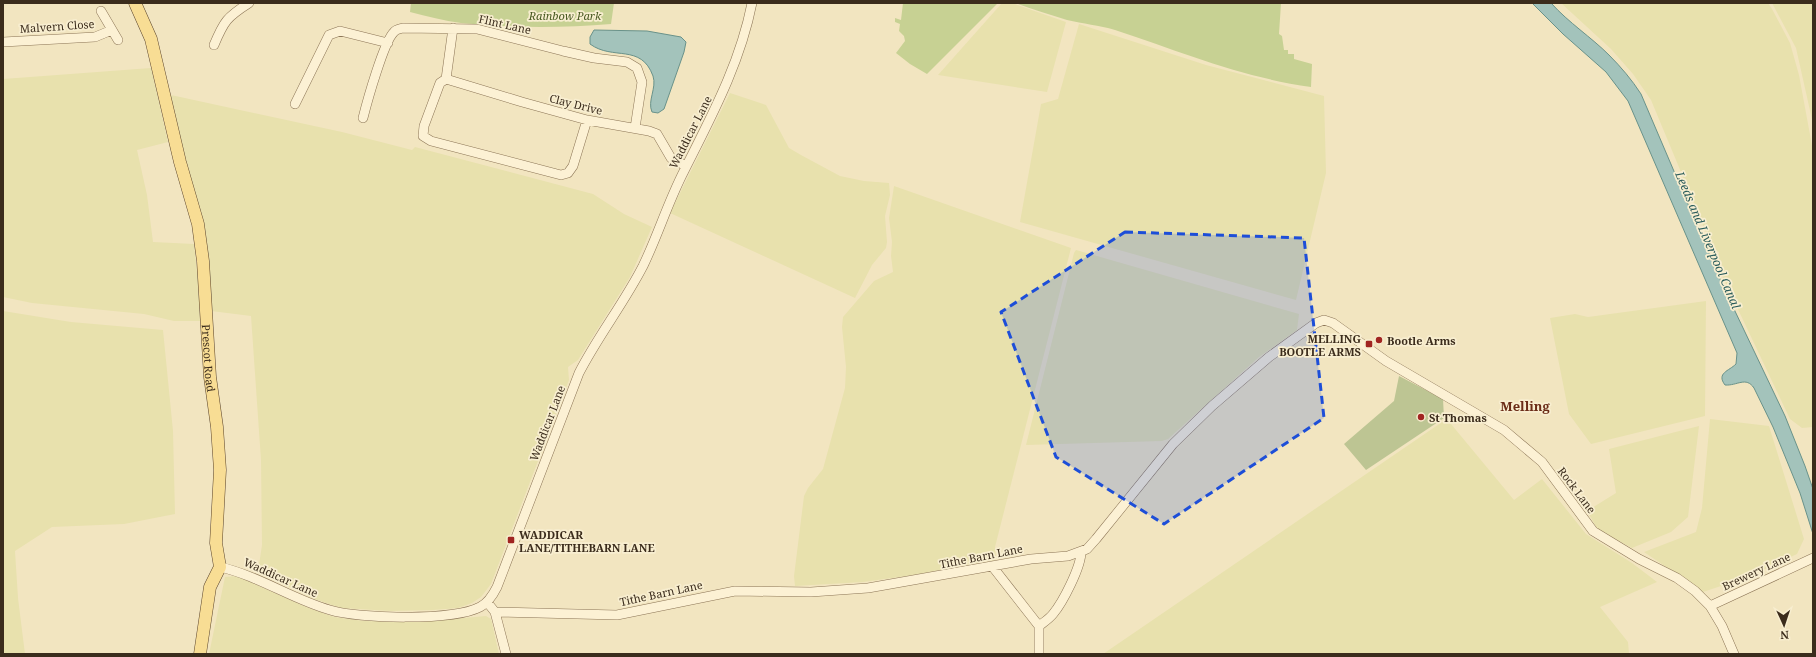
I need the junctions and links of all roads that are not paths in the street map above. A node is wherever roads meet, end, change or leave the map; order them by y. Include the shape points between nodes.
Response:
1 (135, 3) edge
2 (249, 3) edge
3 (752, 3) edge
4 (101, 11) dead end
5 (453, 28) junction
6 (112, 30) junction
7 (118, 40) dead end
8 (3, 42) edge
9 (388, 43) junction
10 (214, 46) dead end
11 (446, 79) junction
12 (295, 104) dead end
13 (363, 118) dead end
14 (587, 120) junction
15 (635, 128) junction
16 (686, 166) junction
17 (1380, 358) joint
18 (1081, 552) junction
19 (1813, 558) edge
20 (992, 566) junction
21 (220, 567) junction
22 (487, 602) junction
23 (1710, 606) junction
24 (495, 612) junction
25 (1039, 626) junction
26 (200, 654) edge
27 (506, 654) edge
28 (1039, 654) edge
29 (1734, 654) edge

1 - 21 main road, Prescot Road via 151,39 201,237 210,377 220,470 216,543
2 - 10 street via 223,23
3 - 16 street, Waddicar Lane via 724,93
4 - 6 street, Malvern Close
5 - 9 street, Flint Lane via 403,28 395,31
5 - 11 street
5 - 15 street, Flint Lane via 477,29 594,58 627,62 637,68 642,82
6 - 7 street, Malvern Close
6 - 8 street, Malvern Close via 95,37
9 - 12 street via 340,31 329,35
9 - 13 street, Flint Lane via 371,87
11 - 14 street, Clay Drive
11 - 14 street via 440,83 424,126 423,136 431,141 562,175 568,173 573,166
14 - 15 street, Clay Drive
15 - 16 street, Clay Drive via 657,134 671,158
16 - 22 street, Waddicar Lane via 642,267 579,372 497,587
17 - 18 street, Tithe Barn Lane via 1333,323 1324,320 1316,323 1269,356 1173,444 1124,507 1087,549
17 - 23 street, Rock Lane via 1504,430 1542,462 1593,531 1677,578
18 - 20 street, Tithe Barn Lane
18 - 25 street via 1079,564 1059,606
19 - 23 street, Brewery Lane
20 - 24 street, Tithe Barn Lane via 868,588 811,592 735,591 617,615
20 - 25 street
21 - 22 street, Waddicar Lane via 239,571 313,605 344,614 398,617 451,614 472,611
21 - 26 main road via 210,587
22 - 24 street
23 - 29 street, Rock Lane
24 - 27 street
25 - 28 street

